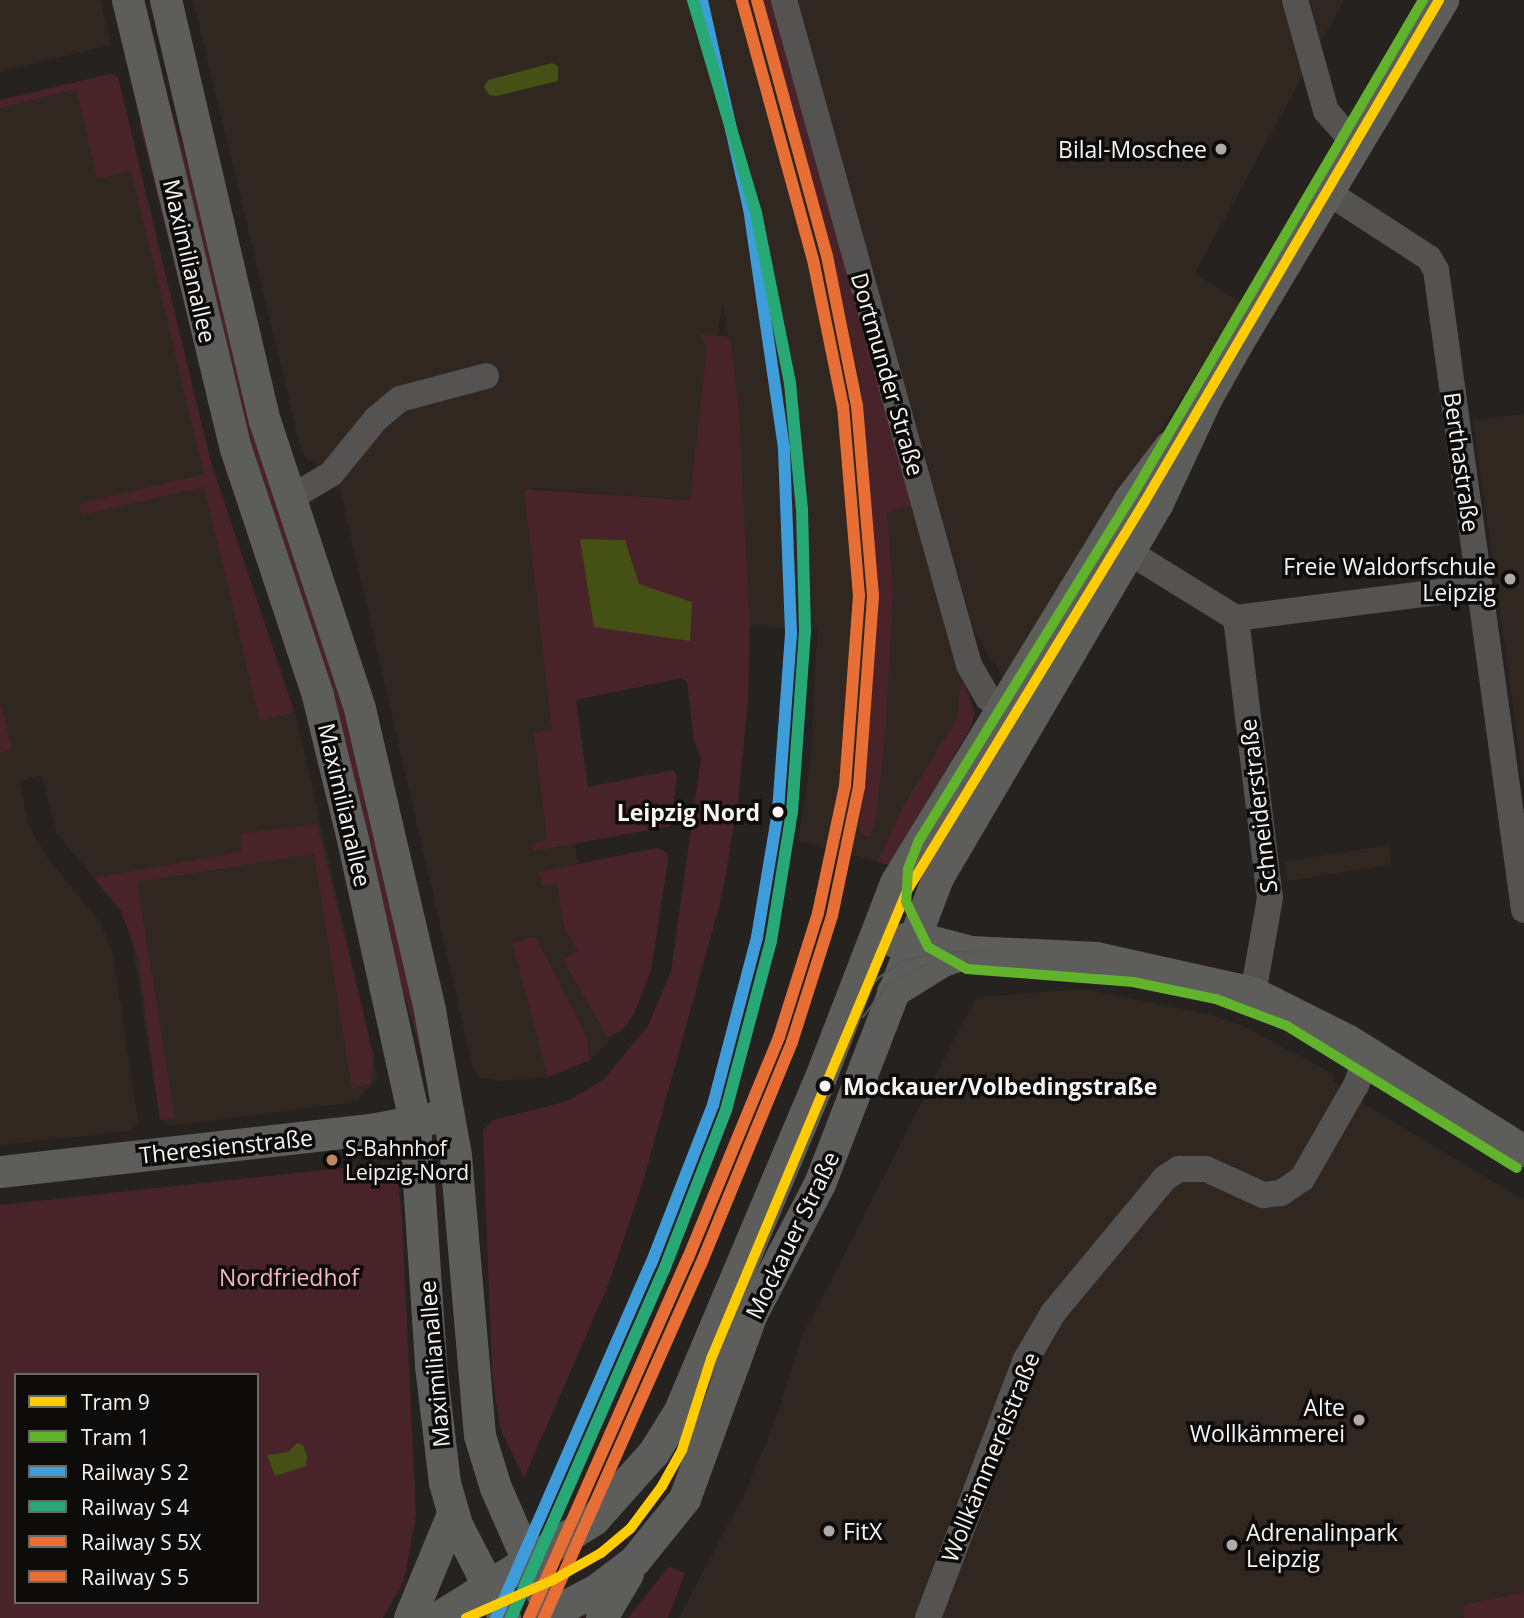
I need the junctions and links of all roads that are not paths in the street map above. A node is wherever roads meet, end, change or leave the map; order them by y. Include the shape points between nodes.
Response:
1 (128, 0) edge
2 (166, 0) edge
3 (784, 0) edge
4 (1295, 0) edge
5 (1443, 0) edge
6 (1356, 145) junction
7 (1329, 193) junction
8 (486, 376) dead end
9 (1207, 398) junction
10 (289, 499) junction
11 (1129, 552) junction
12 (1479, 587) junction
13 (1236, 618) junction
14 (1016, 716) junction
15 (905, 869) junction
16 (1524, 910) edge
17 (914, 937) junction
18 (971, 953) junction
19 (867, 958) junction
20 (893, 992) junction
21 (1254, 993) junction
22 (1368, 1054) junction
23 (450, 1114) junction
24 (415, 1122) junction
25 (1524, 1150) edge
26 (0, 1172) edge
27 (453, 1514) junction
28 (635, 1561) junction
29 (529, 1563) junction
30 (489, 1587) junction
31 (931, 1615) edge
32 (549, 1617) edge
33 (410, 1618) edge
34 (438, 1618) edge
35 (505, 1618) edge
36 (603, 1618) edge

1 - 24 main road, Maximilianallee via 236,449 332,748
2 - 10 main road, Maximilianallee via 265,421
3 - 14 street, Dortmunder Straße via 969,665 978,686
4 - 6 street via 1325,111
5 - 6 main road, Mockauer Straße
6 - 7 main road, Mockauer Straße
7 - 9 main road, Mockauer Straße
7 - 12 street, Berthastraße via 1429,258 1436,270
8 - 10 street via 400,399 376,419 331,474
9 - 11 main road, Mockauer Straße via 1158,503
9 - 14 main road, Mockauer Straße via 1130,500
10 - 23 main road, Maximilianallee via 359,709
11 - 13 street
11 - 14 main road, Mockauer Straße
12 - 13 street
12 - 16 street, Berthastraße
13 - 21 street, Schneiderstraße via 1270,898
14 - 15 main road, Mockauer Straße
14 - 17 main road, Mockauer Straße
15 - 17 main road
15 - 19 main road, Mockauer Straße
17 - 18 main road
17 - 19 main road
17 - 20 main road, Mockauer Straße
18 - 20 main road via 943,961
18 - 21 main road via 1097,958
19 - 29 main road, Mockauer Straße via 680,1411 613,1503
20 - 28 main road, Mockauer Straße via 820,1184 752,1314 685,1499
21 - 22 main road via 1294,1010
22 - 25 main road
22 - 31 street, Wollkämmereistraße via 1350,1097 1302,1179 1281,1193 1263,1195 1206,1169 1179,1169 1165,1178 1053,1313 1025,1361
23 - 24 main road, Theresienstraße
23 - 29 main road, Maximilianallee via 474,1399 496,1488
24 - 26 main road, Theresienstraße
24 - 27 main road, Maximilianallee via 431,1366
27 - 30 main road, Maximilianallee
27 - 33 main road
28 - 32 main road, Mockauer Straße via 597,1590
28 - 36 main road
29 - 30 main road, Mockauer Straße
29 - 32 main road, Maximilianallee
30 - 34 main road, Mockauer Straße
30 - 35 main road, Maximilianallee

